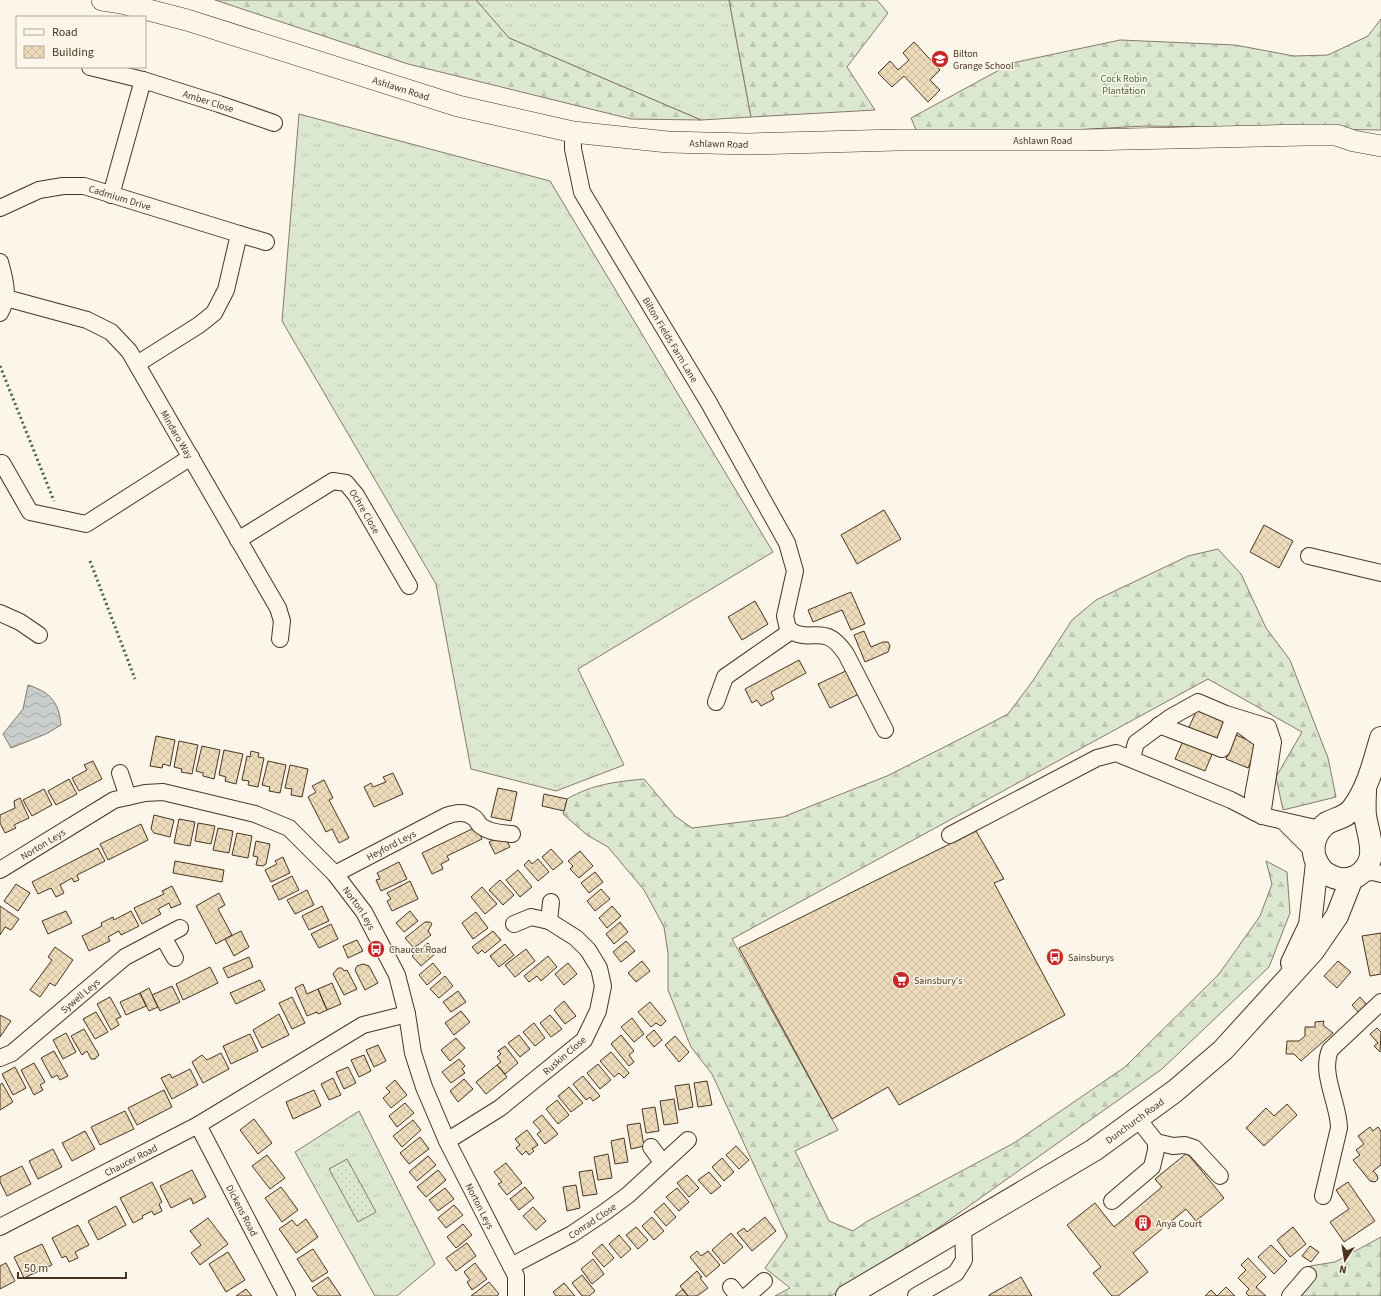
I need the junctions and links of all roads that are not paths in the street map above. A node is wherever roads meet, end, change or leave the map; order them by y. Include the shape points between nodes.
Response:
1 (102, 0) edge
2 (123, 2) edge
3 (94, 68) edge
4 (142, 80) junction
5 (274, 123) dead end
6 (573, 132) junction
7 (1354, 141) junction
8 (1381, 146) edge
9 (1381, 157) edge
10 (111, 195) junction
11 (0, 208) edge
12 (239, 234) junction
13 (266, 242) dead end
14 (0, 262) edge
15 (6, 298) junction
16 (0, 313) edge
17 (137, 364) junction
18 (191, 457) junction
19 (0, 464) edge
20 (238, 540) junction
21 (1309, 556) dead end
22 (1381, 573) edge
23 (409, 586) dead end
24 (0, 613) edge
25 (791, 631) junction
26 (39, 635) dead end
27 (280, 639) dead end
28 (716, 702) dead end
29 (1230, 717) junction
30 (1159, 726) junction
31 (885, 730) dead end
32 (1381, 738) edge
33 (1132, 758) junction
34 (120, 773) dead end
35 (1365, 790) junction
36 (128, 797) junction
37 (1258, 814) junction
38 (1341, 819) junction
39 (1284, 822) junction
40 (1320, 830) junction
41 (1368, 830) junction
42 (512, 834) dead end
43 (950, 835) dead end
44 (1315, 858) junction
45 (1370, 869) edge
46 (0, 870) edge
47 (335, 874) junction
48 (551, 902) dead end
49 (549, 921) junction
50 (514, 924) dead end
51 (180, 928) dead end
52 (163, 937) junction
53 (175, 958) dead end
54 (1282, 984) junction
55 (1381, 1002) edge
56 (407, 1014) junction
57 (0, 1058) edge
58 (1138, 1119) junction
59 (198, 1125) junction
60 (688, 1140) dead end
61 (447, 1142) junction
62 (1156, 1142) junction
63 (651, 1147) dead end
64 (662, 1162) junction
65 (1220, 1176) dead end
66 (1323, 1196) dead end
67 (1112, 1201) dead end
68 (962, 1226) junction
69 (0, 1227) edge
70 (511, 1266) junction
71 (1308, 1275) dead end
72 (764, 1281) dead end
73 (286, 1296) edge
74 (516, 1296) edge
75 (747, 1296) edge
76 (847, 1296) edge
77 (916, 1296) edge
78 (1290, 1296) edge

1 - 2 main road, Ashlawn Road
2 - 6 main road, Ashlawn Road via 458,106
3 - 4 street, Amber Close
4 - 5 street, Amber Close
4 - 10 street
6 - 7 main road, Ashlawn Road via 668,142 748,144 897,140 1085,140 1308,134 1336,135
6 - 25 street, Bilton Fields Farm Lane via 573,149 582,192 709,403 787,543 795,571 785,616 788,629
7 - 8 main road, Ashlawn Road
7 - 9 main road, Ashlawn Road
10 - 11 street, Cadmium Drive via 84,186 63,186 39,190
10 - 12 street, Cadmium Drive
12 - 13 street, Cadmium Drive
12 - 17 street via 226,290 214,313
14 - 15 street
15 - 16 street
15 - 17 street, Mindaro Way via 87,320 111,332
17 - 18 street, Mindaro Way
18 - 19 street via 86,524 30,512 2,463
18 - 20 street, Mindaro Way
20 - 23 street, Ochre Close via 333,481 346,483 356,495
20 - 27 street, Mindaro Way via 278,608 282,621
21 - 22 street
24 - 26 street
25 - 28 street via 725,677
25 - 31 street via 796,634 826,635 839,642
29 - 30 street via 1198,702
29 - 30 street via 1222,749
29 - 37 street via 1268,727 1273,742
30 - 33 street via 1136,743
32 - 35 highway
33 - 37 street
33 - 43 street via 1116,753 1097,758
34 - 36 street
35 - 38 highway via 1352,810
35 - 41 highway
36 - 46 street, Norton Leys via 114,800
36 - 47 street, Norton Leys via 163,792 255,814 289,828
37 - 39 street
38 - 40 highway via 1328,822
38 - 41 highway via 1352,819
39 - 40 street
39 - 44 street
40 - 44 highway, Dunchurch Road via 1315,839
41 - 45 highway via 1373,839
42 - 47 street, Heyford Leys via 492,832 465,813 446,816
44 - 45 highway via 1323,871 1341,879
44 - 54 highway, Dunchurch Road via 1310,925
45 - 54 highway, Dunchurch Road via 1313,951
47 - 56 street, Norton Leys via 364,912 397,975
48 - 49 street
49 - 50 street, Ruskin Close via 531,917
49 - 61 street, Ruskin Close via 576,938 588,950 599,968 603,986 598,1011 591,1028 584,1040 500,1108
51 - 52 street, Sywell Leys
52 - 53 street
52 - 57 street, Sywell Leys via 125,957 12,1053
54 - 58 highway, Dunchurch Road via 1223,1050
55 - 66 street via 1330,1050 1328,1055 1330,1084 1339,1128
56 - 59 street, Chaucer Road via 363,1025
56 - 61 street, Norton Leys via 413,1053
58 - 62 street
58 - 68 highway, Dunchurch Road via 1094,1150
59 - 69 street, Chaucer Road
59 - 73 street, Dickens Road
60 - 64 street, Conrad Close
61 - 70 street, Norton Leys
62 - 65 street via 1194,1148
62 - 67 street via 1152,1167
63 - 64 street
64 - 70 street, Conrad Close via 606,1212 572,1234
68 - 76 highway, Dunchurch Road
68 - 77 street via 964,1260 956,1273
70 - 74 street, Norton Leys via 516,1276
71 - 78 street
72 - 75 street

